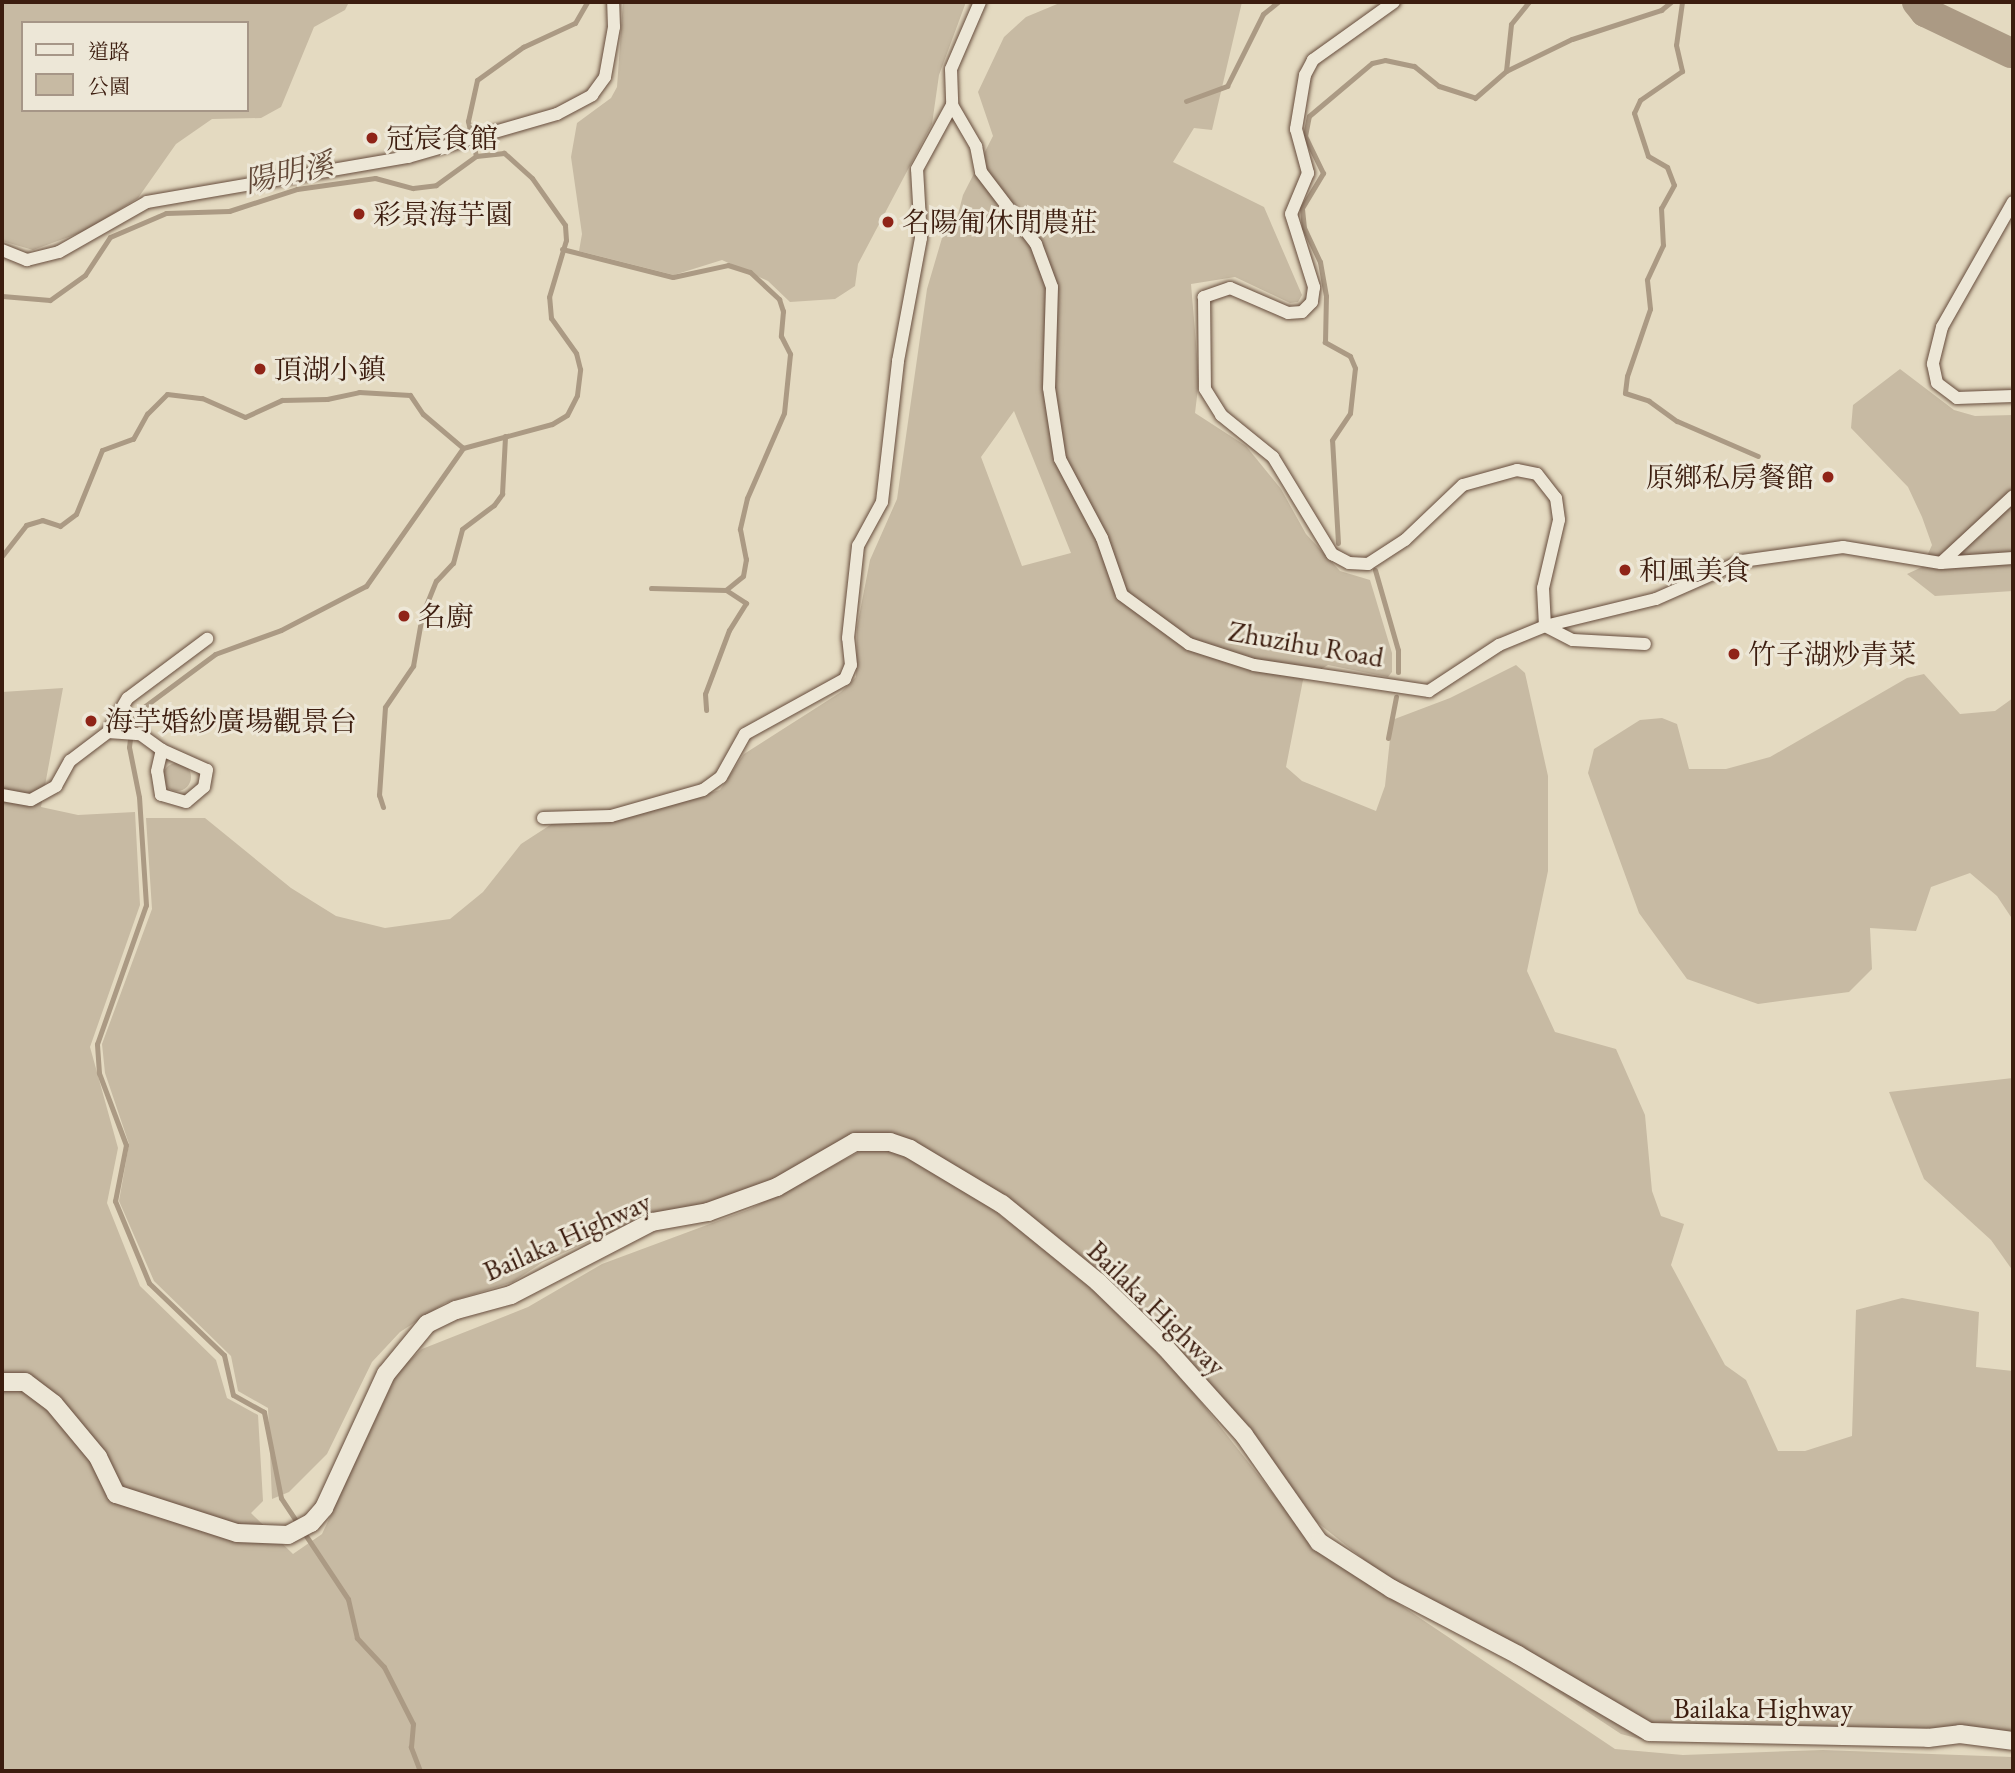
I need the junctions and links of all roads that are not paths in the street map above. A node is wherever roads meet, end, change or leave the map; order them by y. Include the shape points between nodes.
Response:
1 (613, 2) edge
2 (979, 2) edge
3 (1394, 2) edge
4 (952, 105) junction
5 (2013, 202) edge
6 (2, 250) edge
7 (2013, 396) edge
8 (2013, 496) edge
9 (2013, 558) edge
10 (1941, 563) junction
11 (1545, 625) junction
12 (207, 639) dead end
13 (1645, 644) dead end
14 (113, 732) junction
15 (162, 750) junction
16 (2, 794) edge
17 (543, 818) dead end
18 (2, 1382) edge
19 (2013, 1741) edge

1 - 6 street via 614,27 605,77 592,95 557,114 466,142 301,177 147,202 60,252 27,260
2 - 4 street, Zhuzihu Road via 951,69
3 - 11 street via 1313,60 1305,75 1296,129 1308,173 1291,214 1314,287 1312,302 1302,312 1288,313 1230,288 1204,297 1205,389 1221,415 1273,457 1332,554 1349,563 1367,564 1405,540 1463,485 1517,470 1537,474 1556,498 1559,520 1543,587
4 - 11 street, Zhuzihu Road via 976,146 981,172 1037,244 1052,287 1052,426 1060,459 1102,538 1122,595 1189,644 1254,665 1429,691 1499,645
4 - 17 street via 917,169 921,239 898,361 881,502 858,546 848,638 851,665 845,678 744,734 721,777 703,790 611,816
5 - 7 street via 1942,327 1933,364 1937,383 1957,398
8 - 10 street
9 - 10 street, Zhuzihu Road
10 - 11 street, Zhuzihu Road via 1843,547 1742,561 1656,600
11 - 13 street via 1573,640
12 - 14 street via 128,698
14 - 15 street via 136,734
14 - 16 street via 70,761 56,786 31,800
15 - 15 street via 207,770 204,787 186,802 161,795 157,771
18 - 19 main road, Bailaka Highway via 25,1382 54,1404 98,1457 116,1494 237,1533 274,1538 311,1523 324,1508 386,1374 427,1324 456,1310 511,1295 652,1222 708,1212 777,1187 855,1142 890,1142 910,1149 1002,1204 1098,1282 1165,1347 1244,1435 1319,1542 1392,1589 1649,1732 1928,1738 1960,1734

